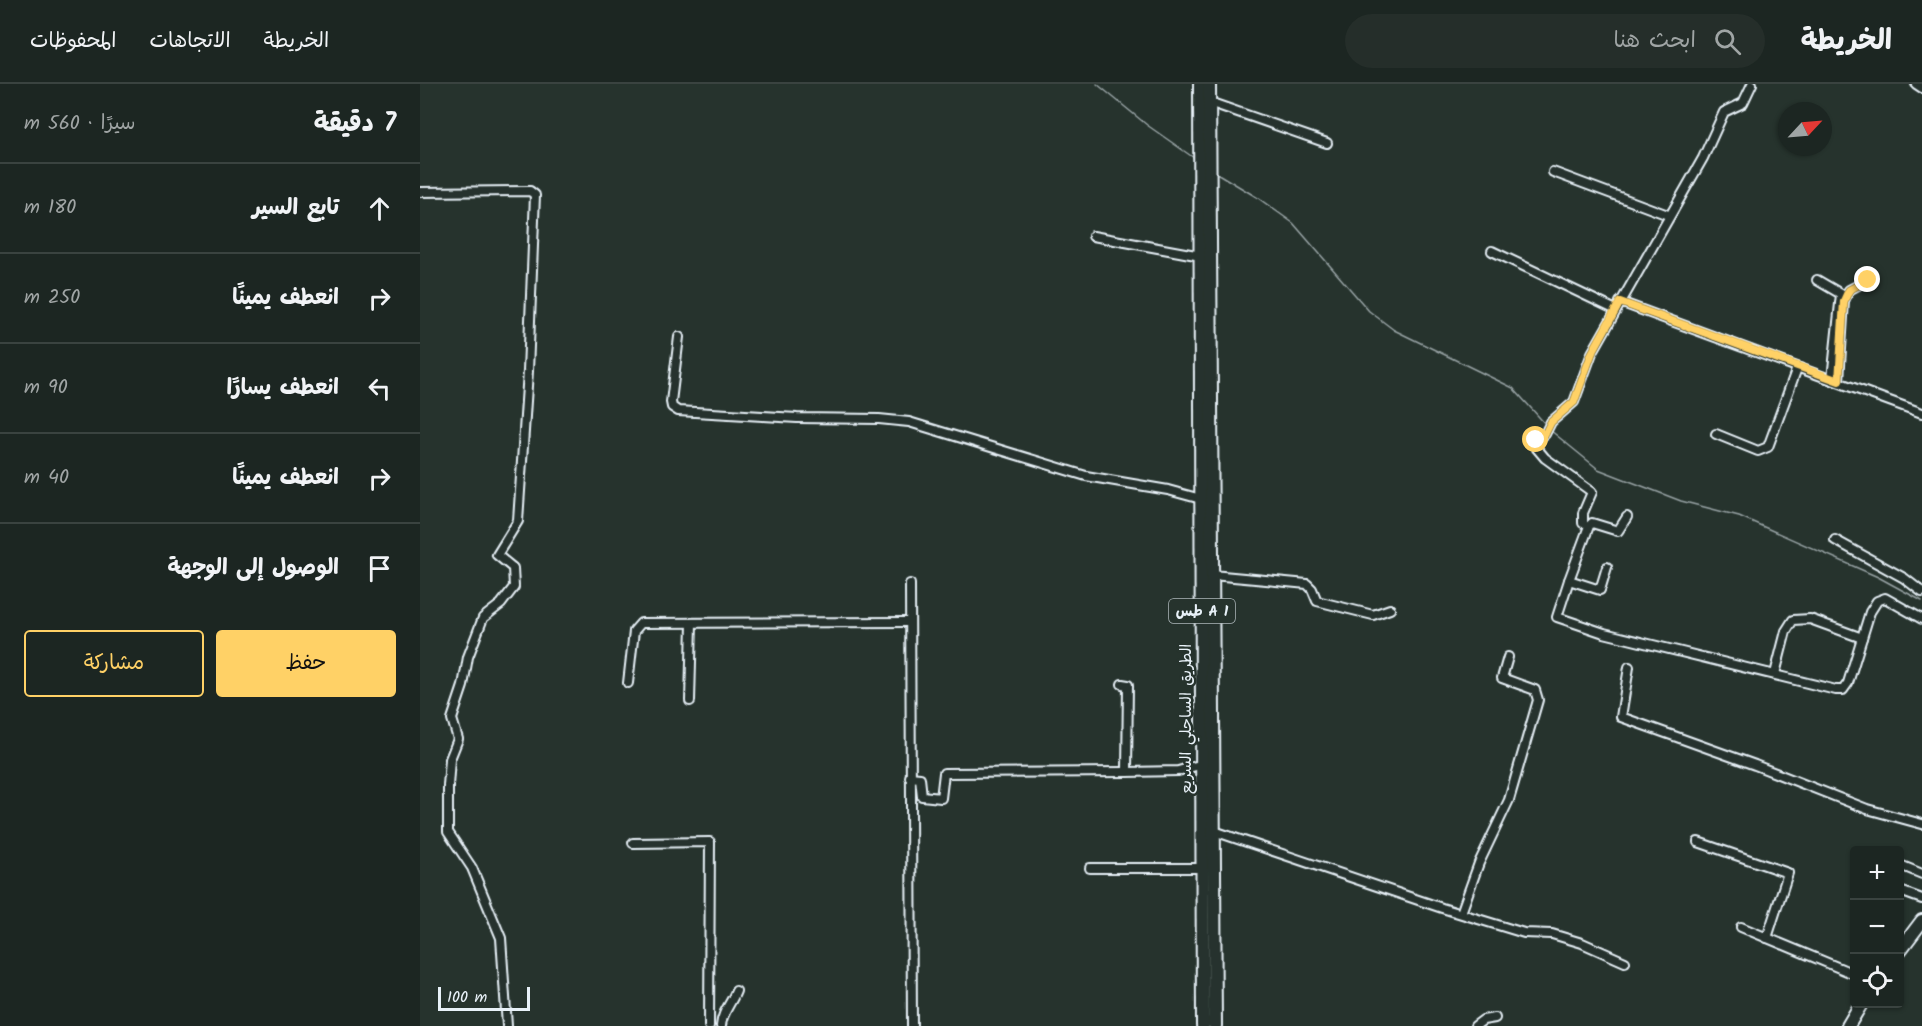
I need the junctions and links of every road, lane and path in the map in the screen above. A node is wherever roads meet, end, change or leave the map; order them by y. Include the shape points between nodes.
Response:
1 (1200, 84) edge
2 (1209, 84) edge
3 (1752, 84) edge
4 (1916, 84) edge
5 (1922, 88) edge
6 (1209, 102) junction
7 (1327, 143) dead end
8 (1205, 155) junction
9 (1553, 172) dead end
10 (420, 192) edge
11 (1205, 196) junction
12 (1668, 215) junction
13 (1093, 236) dead end
14 (1492, 251) dead end
15 (1201, 256) junction
16 (1817, 280) dead end
17 (1868, 280) dead end
18 (1620, 302) junction
19 (1616, 310) junction
20 (679, 337) dead end
21 (1797, 368) junction
22 (1835, 380) junction
23 (1922, 413) edge
24 (1716, 434) dead end
25 (1201, 499) junction
26 (1627, 517) dead end
27 (1582, 522) dead end
28 (1835, 540) dead end
29 (1607, 567) dead end
30 (1212, 575) junction
31 (1569, 580) junction
32 (910, 584) dead end
33 (1922, 592) edge
34 (1390, 609) dead end
35 (1922, 619) edge
36 (692, 622) junction
37 (910, 622) junction
38 (1862, 638) junction
39 (1508, 657) dead end
40 (1629, 667) dead end
41 (1775, 674) junction
42 (628, 683) dead end
43 (1122, 684) dead end
44 (690, 701) dead end
45 (1203, 764) junction
46 (1127, 772) junction
47 (910, 777) junction
48 (1922, 824) edge
49 (1214, 831) junction
50 (1698, 842) dead end
51 (633, 843) dead end
52 (1904, 867) edge
53 (1090, 868) dead end
54 (1201, 868) junction
55 (1922, 874) edge
56 (1904, 893) edge
57 (1922, 899) edge
58 (1461, 913) junction
59 (1922, 921) edge
60 (1741, 927) dead end
61 (1767, 938) junction
62 (1904, 944) edge
63 (1625, 962) dead end
64 (1850, 972) edge
65 (736, 991) dead end
66 (1859, 1008) edge
67 (1495, 1018) dead end
68 (507, 1026) edge
69 (709, 1026) edge
70 (721, 1026) edge
71 (912, 1026) edge
72 (1203, 1026) edge
73 (1215, 1026) edge
74 (1475, 1026) edge
75 (1848, 1026) edge

1 - 8 main road
2 - 6 main road
3 - 12 street via 1743,103 1724,112 1703,158
4 - 5 street
6 - 7 street
6 - 8 main road
8 - 11 main road
9 - 12 street
10 - 68 street via 530,191 536,195 518,521 497,555 513,568 514,587 483,618 468,657 452,719 458,739 450,759 448,786 448,832 472,868 501,938
11 - 15 main road, الطريق الساحلي السريع / طس A 1
11 - 30 main road, الطريق الساحلي السريع / طس A 1
12 - 18 street
13 - 15 street
14 - 19 street
15 - 25 main road, الطريق الساحلي السريع / طس A 1
16 - 22 street via 1841,294
17 - 22 street via 1849,290 1844,301
18 - 19 street
18 - 21 street
19 - 27 street via 1592,353 1574,402 1551,422 1534,445 1545,458 1592,492
20 - 25 street via 671,402 678,411 909,422 1086,476
21 - 22 street
21 - 24 street via 1768,447 1758,451
22 - 23 street
25 - 45 main road, الطريق الساحلي السريع / طس A 1
26 - 31 street via 1618,531 1592,523 1589,526
28 - 33 street
29 - 31 street via 1600,590
30 - 34 street via 1306,584 1317,601 1373,615
30 - 49 main road, الطريق الساحلي السريع / طس A 1
31 - 41 street via 1557,617 1562,620
32 - 37 street
35 - 38 street via 1885,598 1877,601 1870,612
36 - 37 street
36 - 42 street via 644,622 636,627
36 - 44 street
37 - 47 street
38 - 41 street via 1843,690
38 - 41 street via 1810,619 1793,620 1786,631
39 - 58 street via 1502,678 1535,690 1538,700 1509,800
40 - 48 street via 1621,717 1867,809
43 - 46 street via 1128,685
45 - 46 street via 1178,771
45 - 54 main road, الطريق الساحلي السريع / طس A 1
46 - 47 street via 944,773 941,798 922,796 920,778
47 - 71 street
49 - 58 street
49 - 73 main road, الطريق الساحلي السريع / طس A 1
50 - 61 street via 1788,873
51 - 69 street via 710,842
52 - 55 street
53 - 54 street
54 - 72 main road, الطريق الساحلي السريع / طس A 1
56 - 57 street
58 - 63 street via 1524,933 1552,934
59 - 62 main road
60 - 61 street
61 - 64 street
65 - 70 street
66 - 75 main road
67 - 74 street

